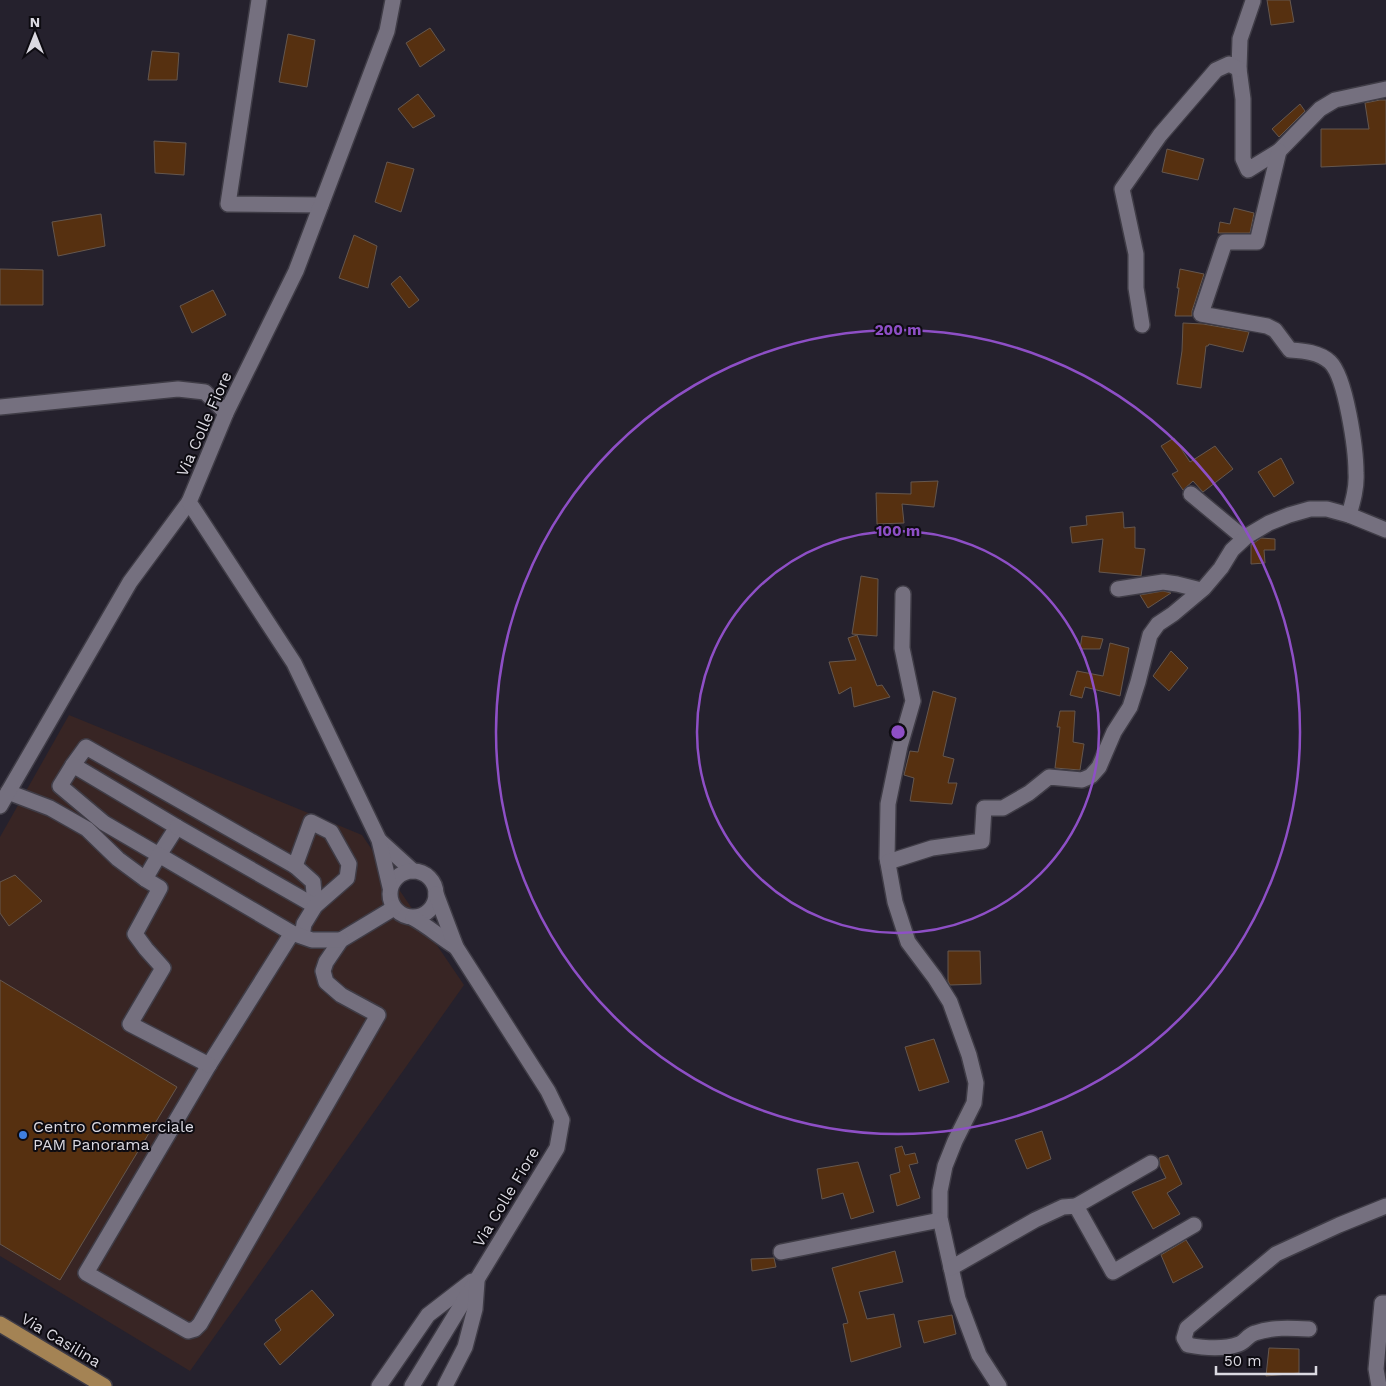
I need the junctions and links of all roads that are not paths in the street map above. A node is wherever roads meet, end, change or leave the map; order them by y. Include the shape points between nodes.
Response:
1 (259, 0) edge
2 (393, 0) edge
3 (1253, 1) edge
4 (1239, 69) junction
5 (1386, 89) edge
6 (1279, 151) junction
7 (321, 205) junction
8 (1142, 325) dead end
9 (0, 407) edge
10 (226, 413) junction
11 (1191, 494) dead end
12 (189, 502) junction
13 (1349, 514) junction
14 (1386, 530) edge
15 (1244, 538) junction
16 (1118, 590) dead end
17 (1201, 590) junction
18 (903, 594) dead end
19 (73, 765) junction
20 (8, 792) junction
21 (0, 806) edge
22 (177, 828) junction
23 (379, 840) junction
24 (159, 855) junction
25 (888, 862) junction
26 (295, 866) junction
27 (413, 871) junction
28 (145, 879) junction
29 (390, 887) junction
30 (436, 894) junction
31 (315, 906) junction
32 (394, 908) junction
33 (413, 918) junction
34 (297, 934) junction
35 (341, 940) junction
36 (456, 947) junction
37 (209, 1065) junction
38 (1151, 1163) dead end
39 (1076, 1206) junction
40 (1386, 1206) edge
41 (940, 1220) junction
42 (1194, 1225) dead end
43 (781, 1252) dead end
44 (951, 1268) junction
45 (478, 1278) junction
46 (1386, 1303) edge
47 (0, 1324) edge
48 (1309, 1329) dead end
49 (104, 1386) edge
50 (379, 1386) edge
51 (412, 1386) edge
52 (445, 1386) edge
53 (999, 1386) edge
54 (1379, 1386) edge

1 - 7 street via 228,204
2 - 7 street, Via Colle Fiore via 387,30
3 - 4 street via 1240,39
4 - 6 street via 1243,99 1243,159 1248,170
4 - 8 street via 1229,64 1216,70 1160,135 1122,189 1136,254 1136,288
5 - 6 street via 1328,104
6 - 13 street via 1257,242 1225,242 1201,314 1266,326 1275,330 1290,350 1313,353 1331,363 1347,402 1354,449 1356,474
7 - 10 street, Via Colle Fiore via 296,270
9 - 10 street via 178,389 205,392
10 - 12 street, Via Colle Fiore
11 - 15 street
12 - 20 street via 130,582
12 - 23 street, Via Colle Fiore via 294,663
13 - 14 street
13 - 15 street via 1310,509 1289,514
15 - 17 street
16 - 17 street via 1163,582
17 - 25 street via 1158,624 1150,635 1130,707 1114,732 1100,768 1091,776 1082,780 1049,777 1003,808 984,808 982,841 932,848
18 - 25 street via 902,648 913,701 888,804
19 - 22 street
19 - 24 street via 60,786 104,822
19 - 26 street via 86,747
20 - 21 street
20 - 28 street via 50,808 87,829
22 - 24 street
22 - 31 street
23 - 27 street, Via Colle Fiore
23 - 29 street, Via Colle Fiore
24 - 28 street
24 - 34 street
25 - 41 street via 895,902 908,942 950,1002 976,1083 974,1103 945,1166 940,1191
26 - 31 street via 314,882
26 - 31 street via 311,822 331,832 349,864 347,878
27 - 29 street via 399,875
27 - 30 street via 430,879
28 - 37 street via 160,888 135,934 163,968 130,1024
29 - 32 street
30 - 33 street via 432,908
30 - 36 street, Via Colle Fiore
31 - 34 street
32 - 33 street via 401,915
32 - 35 street
33 - 36 street, Via Colle Fiore
34 - 35 street via 312,940
34 - 37 street
35 - 37 street via 326,962 323,971 326,982 341,995 378,1016 200,1324 188,1331 86,1273
36 - 45 street, Via Colle Fiore via 548,1091 562,1120 557,1148
38 - 39 street
39 - 42 street via 1113,1272
39 - 44 street via 1063,1207 1035,1220
40 - 48 street via 1276,1254 1187,1328 1184,1338 1188,1345 1228,1347 1241,1344 1252,1334 1269,1330
41 - 43 street
41 - 44 street
44 - 53 street via 958,1299 979,1355
45 - 50 street via 428,1315
45 - 51 street, Via Colle Fiore
45 - 52 street via 475,1309 465,1347
46 - 54 street via 1382,1302 1376,1369
47 - 49 main road, Via Casilina

